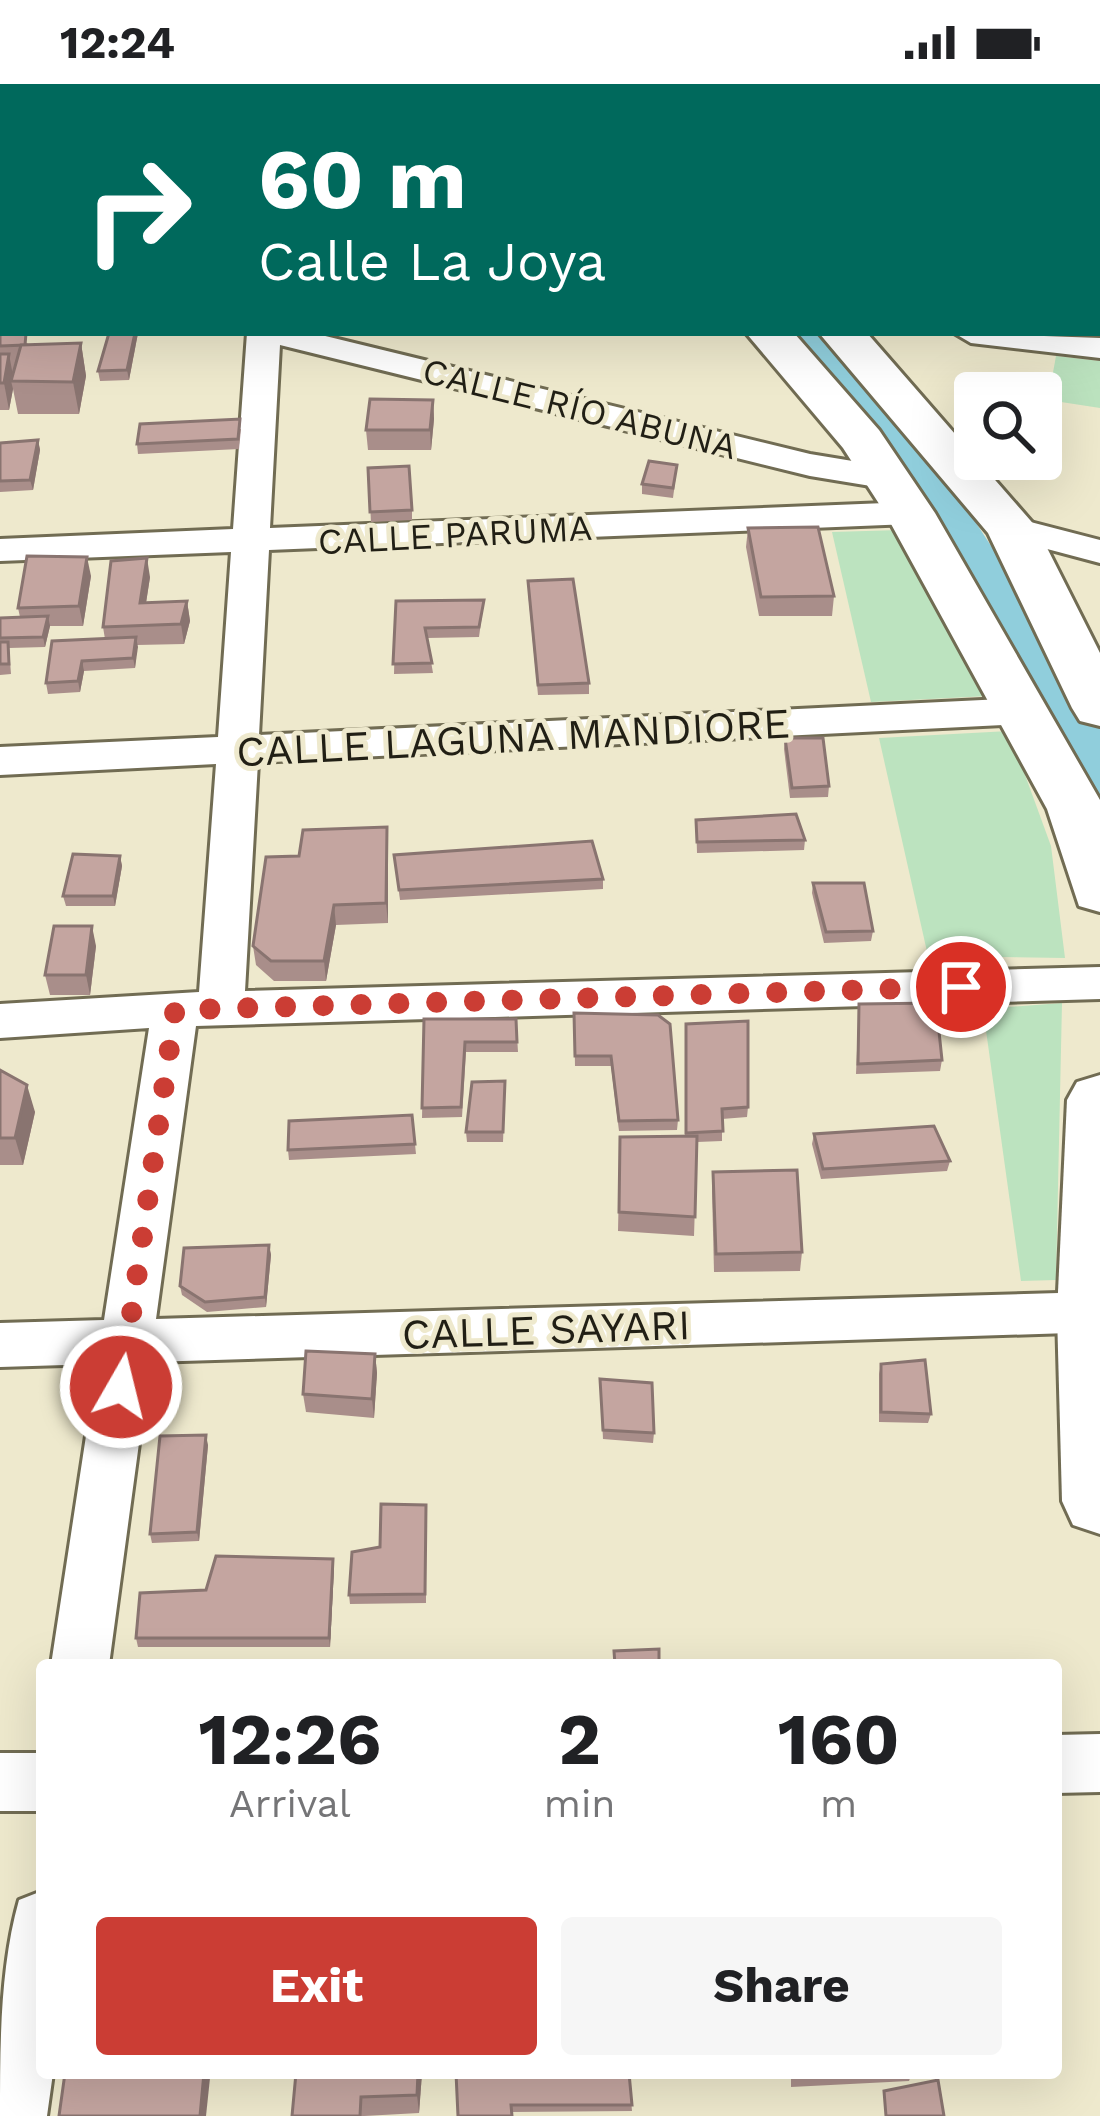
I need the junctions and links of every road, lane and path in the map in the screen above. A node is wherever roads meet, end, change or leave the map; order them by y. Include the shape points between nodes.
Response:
1 (268, 336) edge
2 (280, 336) edge
3 (771, 336) edge
4 (845, 336) edge
5 (997, 336) edge
6 (1100, 348) edge
7 (899, 495) junction
8 (1011, 528) junction
9 (251, 543) junction
10 (0, 550) edge
11 (1100, 552) edge
12 (1100, 708) edge
13 (1025, 711) junction
14 (237, 751) junction
15 (0, 761) edge
16 (1100, 891) edge
17 (1100, 983) edge
18 (198, 1010) junction
19 (0, 1021) edge
20 (1100, 1100) edge
21 (1093, 1313) junction
22 (128, 1341) junction
23 (0, 1345) edge
24 (1100, 1501) edge
25 (81, 1659) edge
26 (1100, 1763) edge
27 (1062, 1764) edge
28 (0, 1782) edge
29 (36, 1782) edge
30 (36, 1964) edge
31 (14, 2116) edge

1 - 9 street
2 - 7 street, CALLE RÍO ABUNA via 811,465
3 - 7 main road
4 - 8 main road
5 - 6 street
7 - 9 street, CALLE PARUMA
7 - 13 main road
8 - 11 street
8 - 12 main road
9 - 10 street, CALLE PARUMA
9 - 14 street
13 - 14 street, CALLE LAGUNA MANDIORE
13 - 16 main road via 1076,809
14 - 15 street, CALLE LAGUNA MANDIORE
14 - 18 street
17 - 18 street
18 - 19 street
18 - 22 street
20 - 21 main road
21 - 22 street, CALLE SAYARI
21 - 24 main road
22 - 23 street, CALLE SAYARI
22 - 25 street
26 - 27 street
28 - 29 street
30 - 31 street

